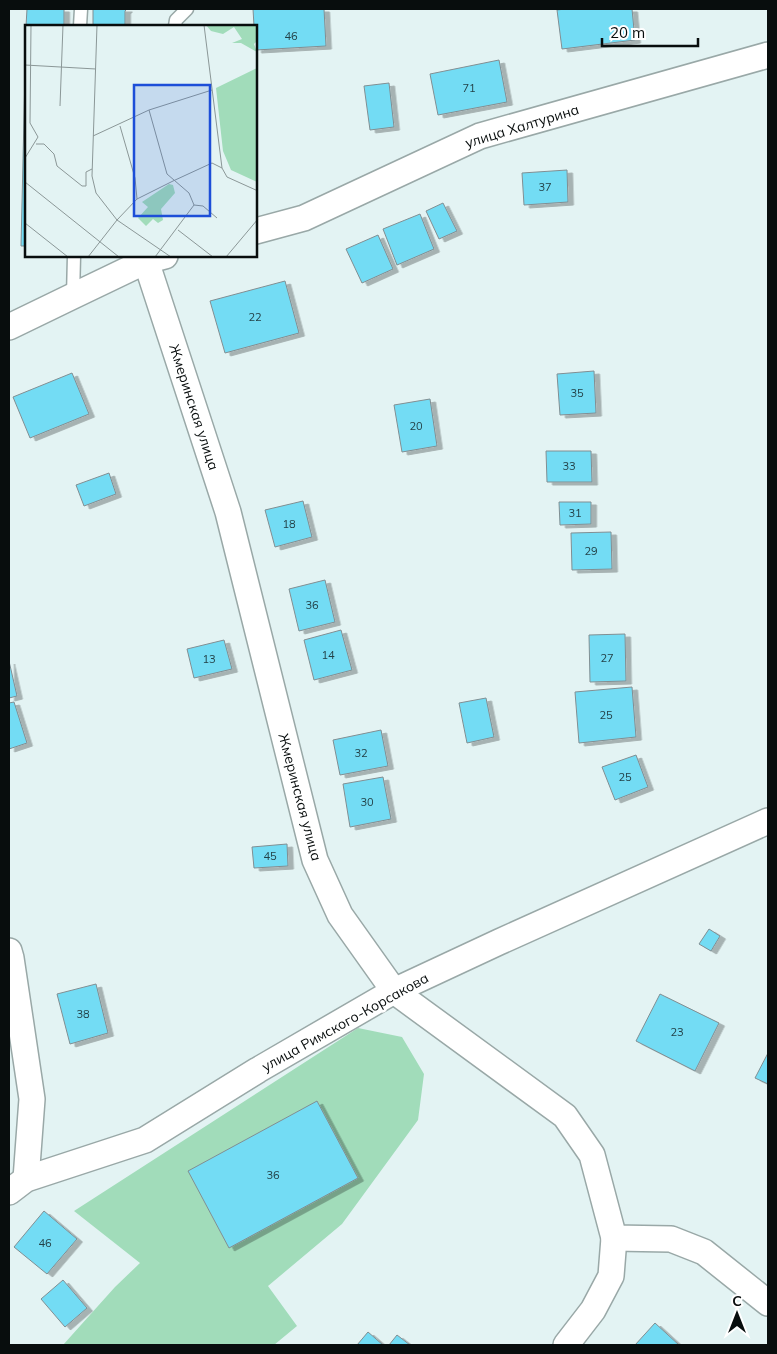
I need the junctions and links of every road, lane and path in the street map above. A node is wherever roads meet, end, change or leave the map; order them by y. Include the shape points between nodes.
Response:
1 (81, 9) edge
2 (186, 9) edge
3 (80, 25) edge
4 (175, 25) edge
5 (768, 55) edge
6 (258, 230) edge
7 (74, 258) edge
8 (153, 258) edge
9 (72, 296) junction
10 (9, 327) edge
11 (768, 821) edge
12 (9, 952) edge
13 (394, 991) junction
14 (17, 1186) edge
15 (614, 1238) junction
16 (768, 1303) edge
17 (566, 1345) edge

1 - 3 lane
2 - 4 lane
5 - 6 street, улица Халтурина via 480,136 304,218
7 - 9 lane
8 - 9 street
8 - 13 street, Жмеринская улица via 228,512 315,860 340,915
9 - 10 street
11 - 13 street, улица Римского-Корсакова
12 - 14 street via 32,1099
13 - 14 street, улица Римского-Корсакова via 145,1140
13 - 15 street, Жмеринская улица via 565,1116 592,1155
15 - 16 street via 671,1239 704,1252
15 - 17 street, Жмеринская улица via 611,1276 593,1310

